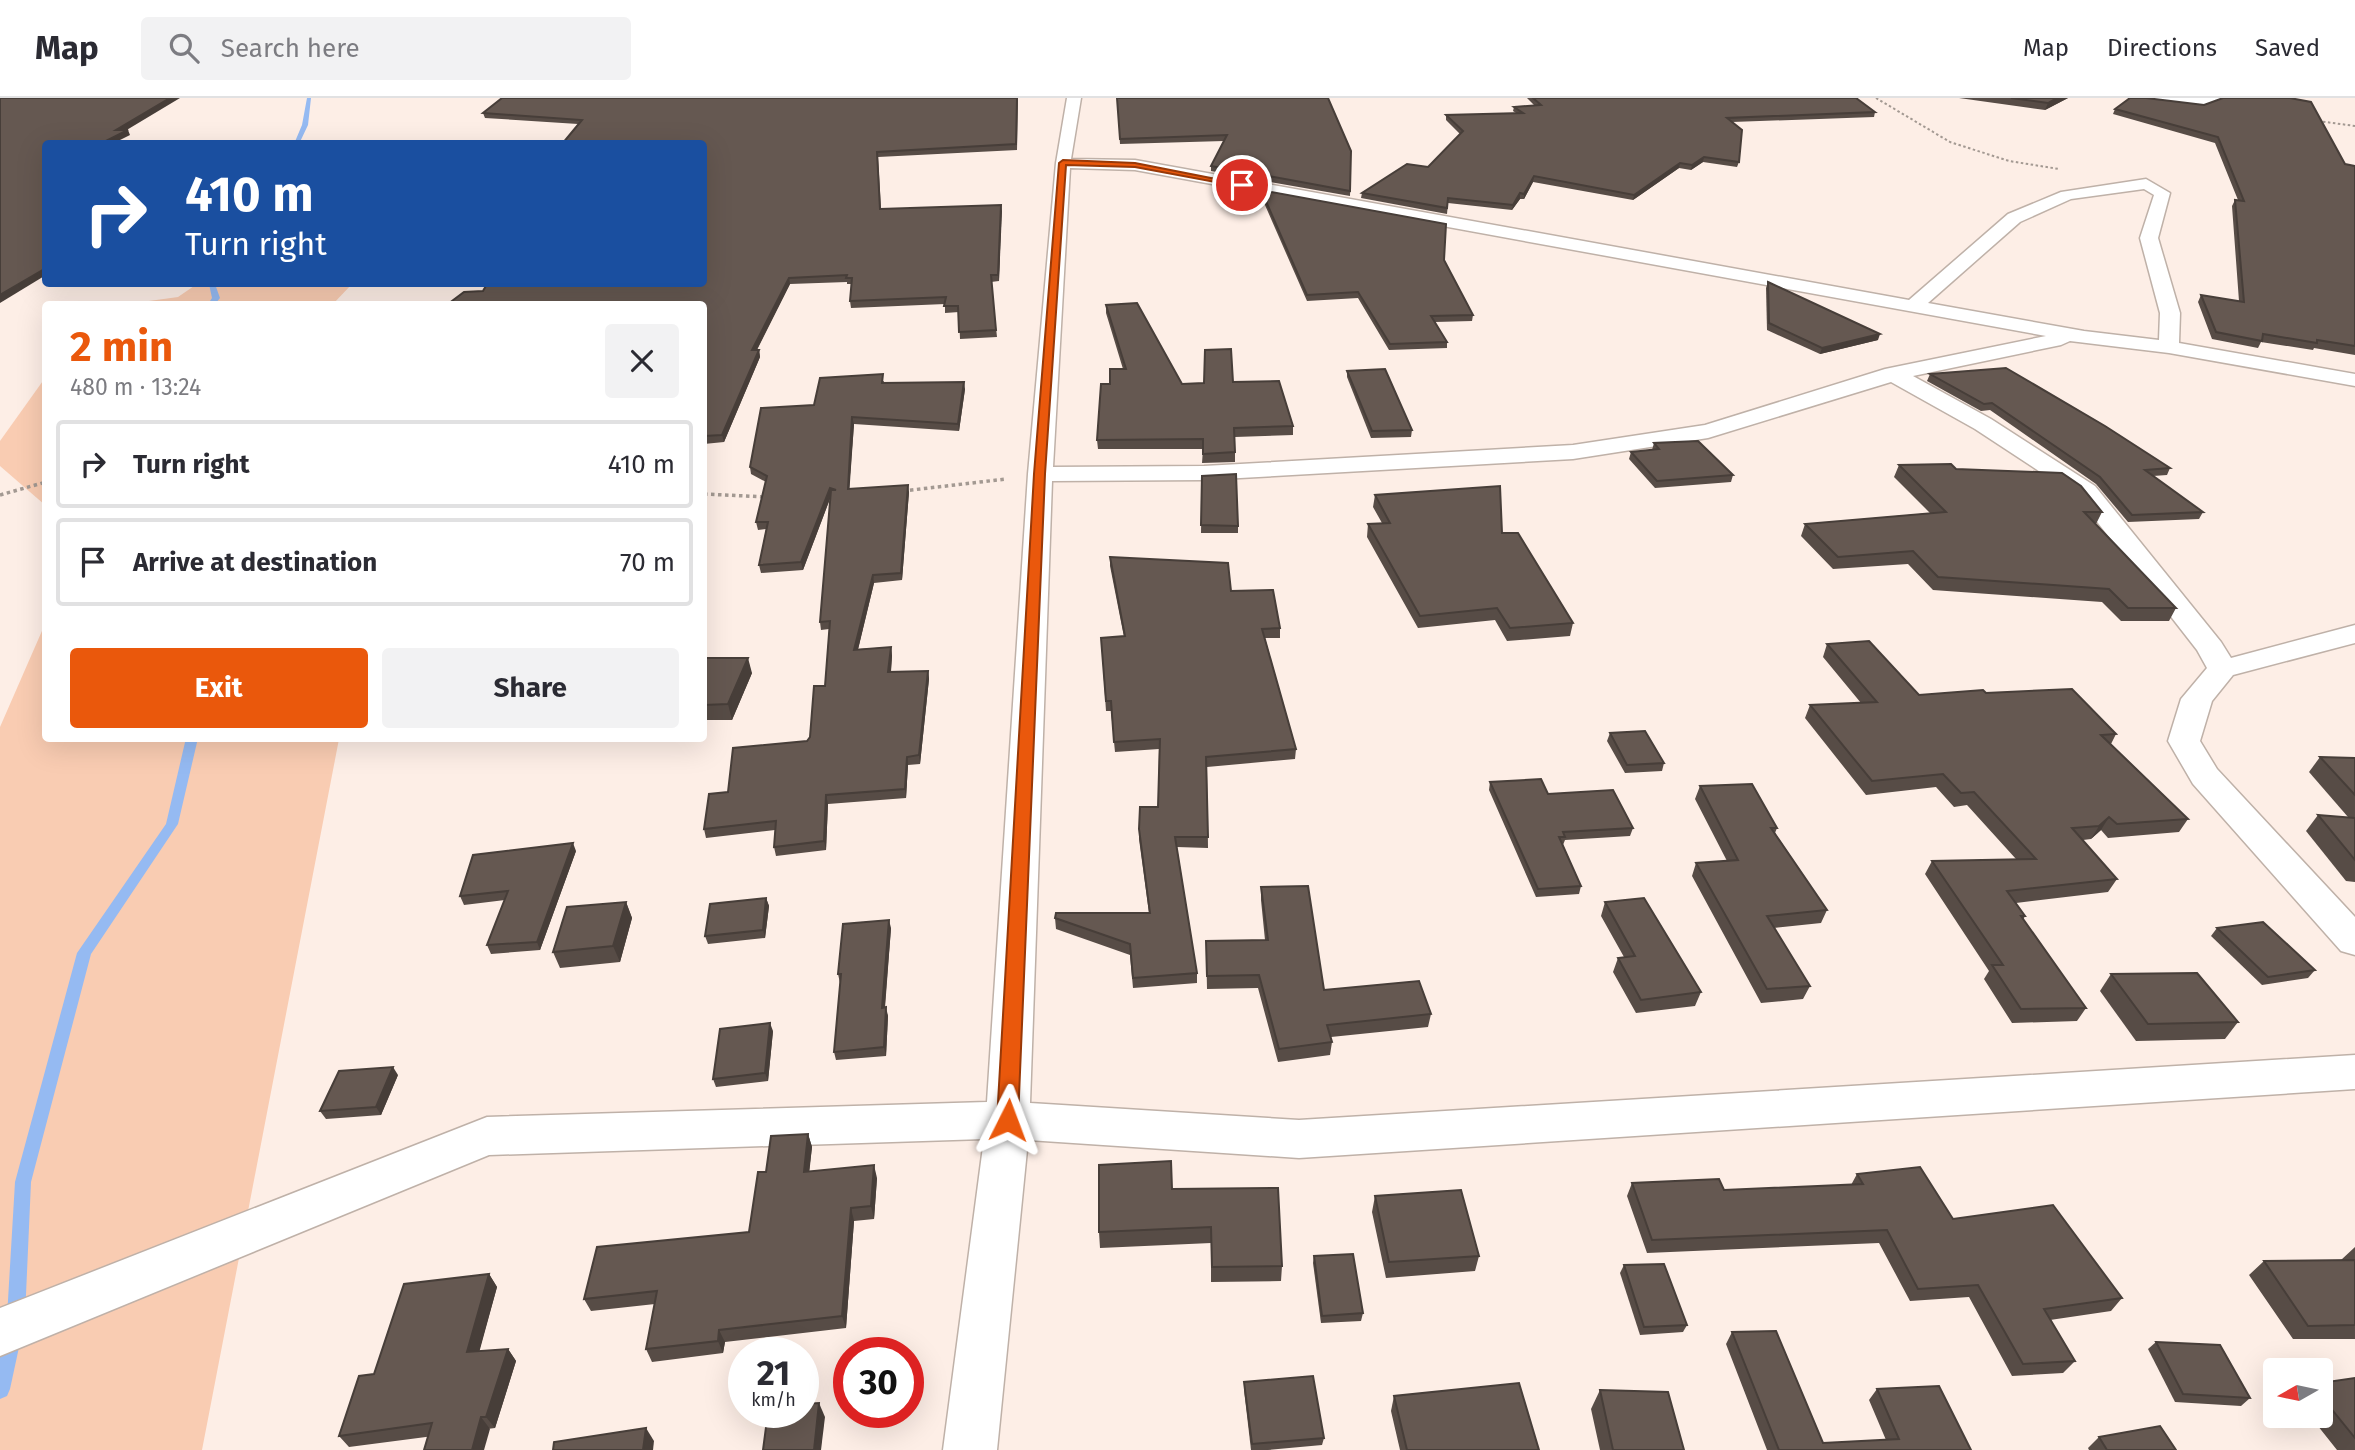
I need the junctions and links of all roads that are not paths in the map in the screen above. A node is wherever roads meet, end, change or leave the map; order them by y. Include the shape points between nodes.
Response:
1 (1074, 98) edge
2 (2146, 98) edge
3 (2222, 98) edge
4 (1063, 163) junction
5 (1913, 306) junction
6 (2084, 337) junction
7 (2169, 347) junction
8 (1893, 374) junction
9 (2355, 380) edge
10 (1040, 474) junction
11 (2355, 634) edge
12 (2222, 669) junction
13 (2355, 941) edge
14 (2355, 1072) edge
15 (1008, 1120) junction
16 (0, 1332) edge
17 (970, 1450) edge

1 - 4 street
2 - 3 street via 2202,104
4 - 5 street via 1135,165
4 - 10 street
5 - 6 street
5 - 7 street via 2014,218 2067,195 2146,184 2162,193 2149,238 2170,313
6 - 7 street
6 - 8 street
7 - 9 street
8 - 10 street via 1708,431 1573,452 1205,473
8 - 12 street via 1983,424 2086,491 2211,648
10 - 15 street
11 - 12 street
12 - 13 street via 2197,699 2185,741 2205,776
14 - 15 street via 1299,1139
15 - 16 street via 486,1136
15 - 17 street

